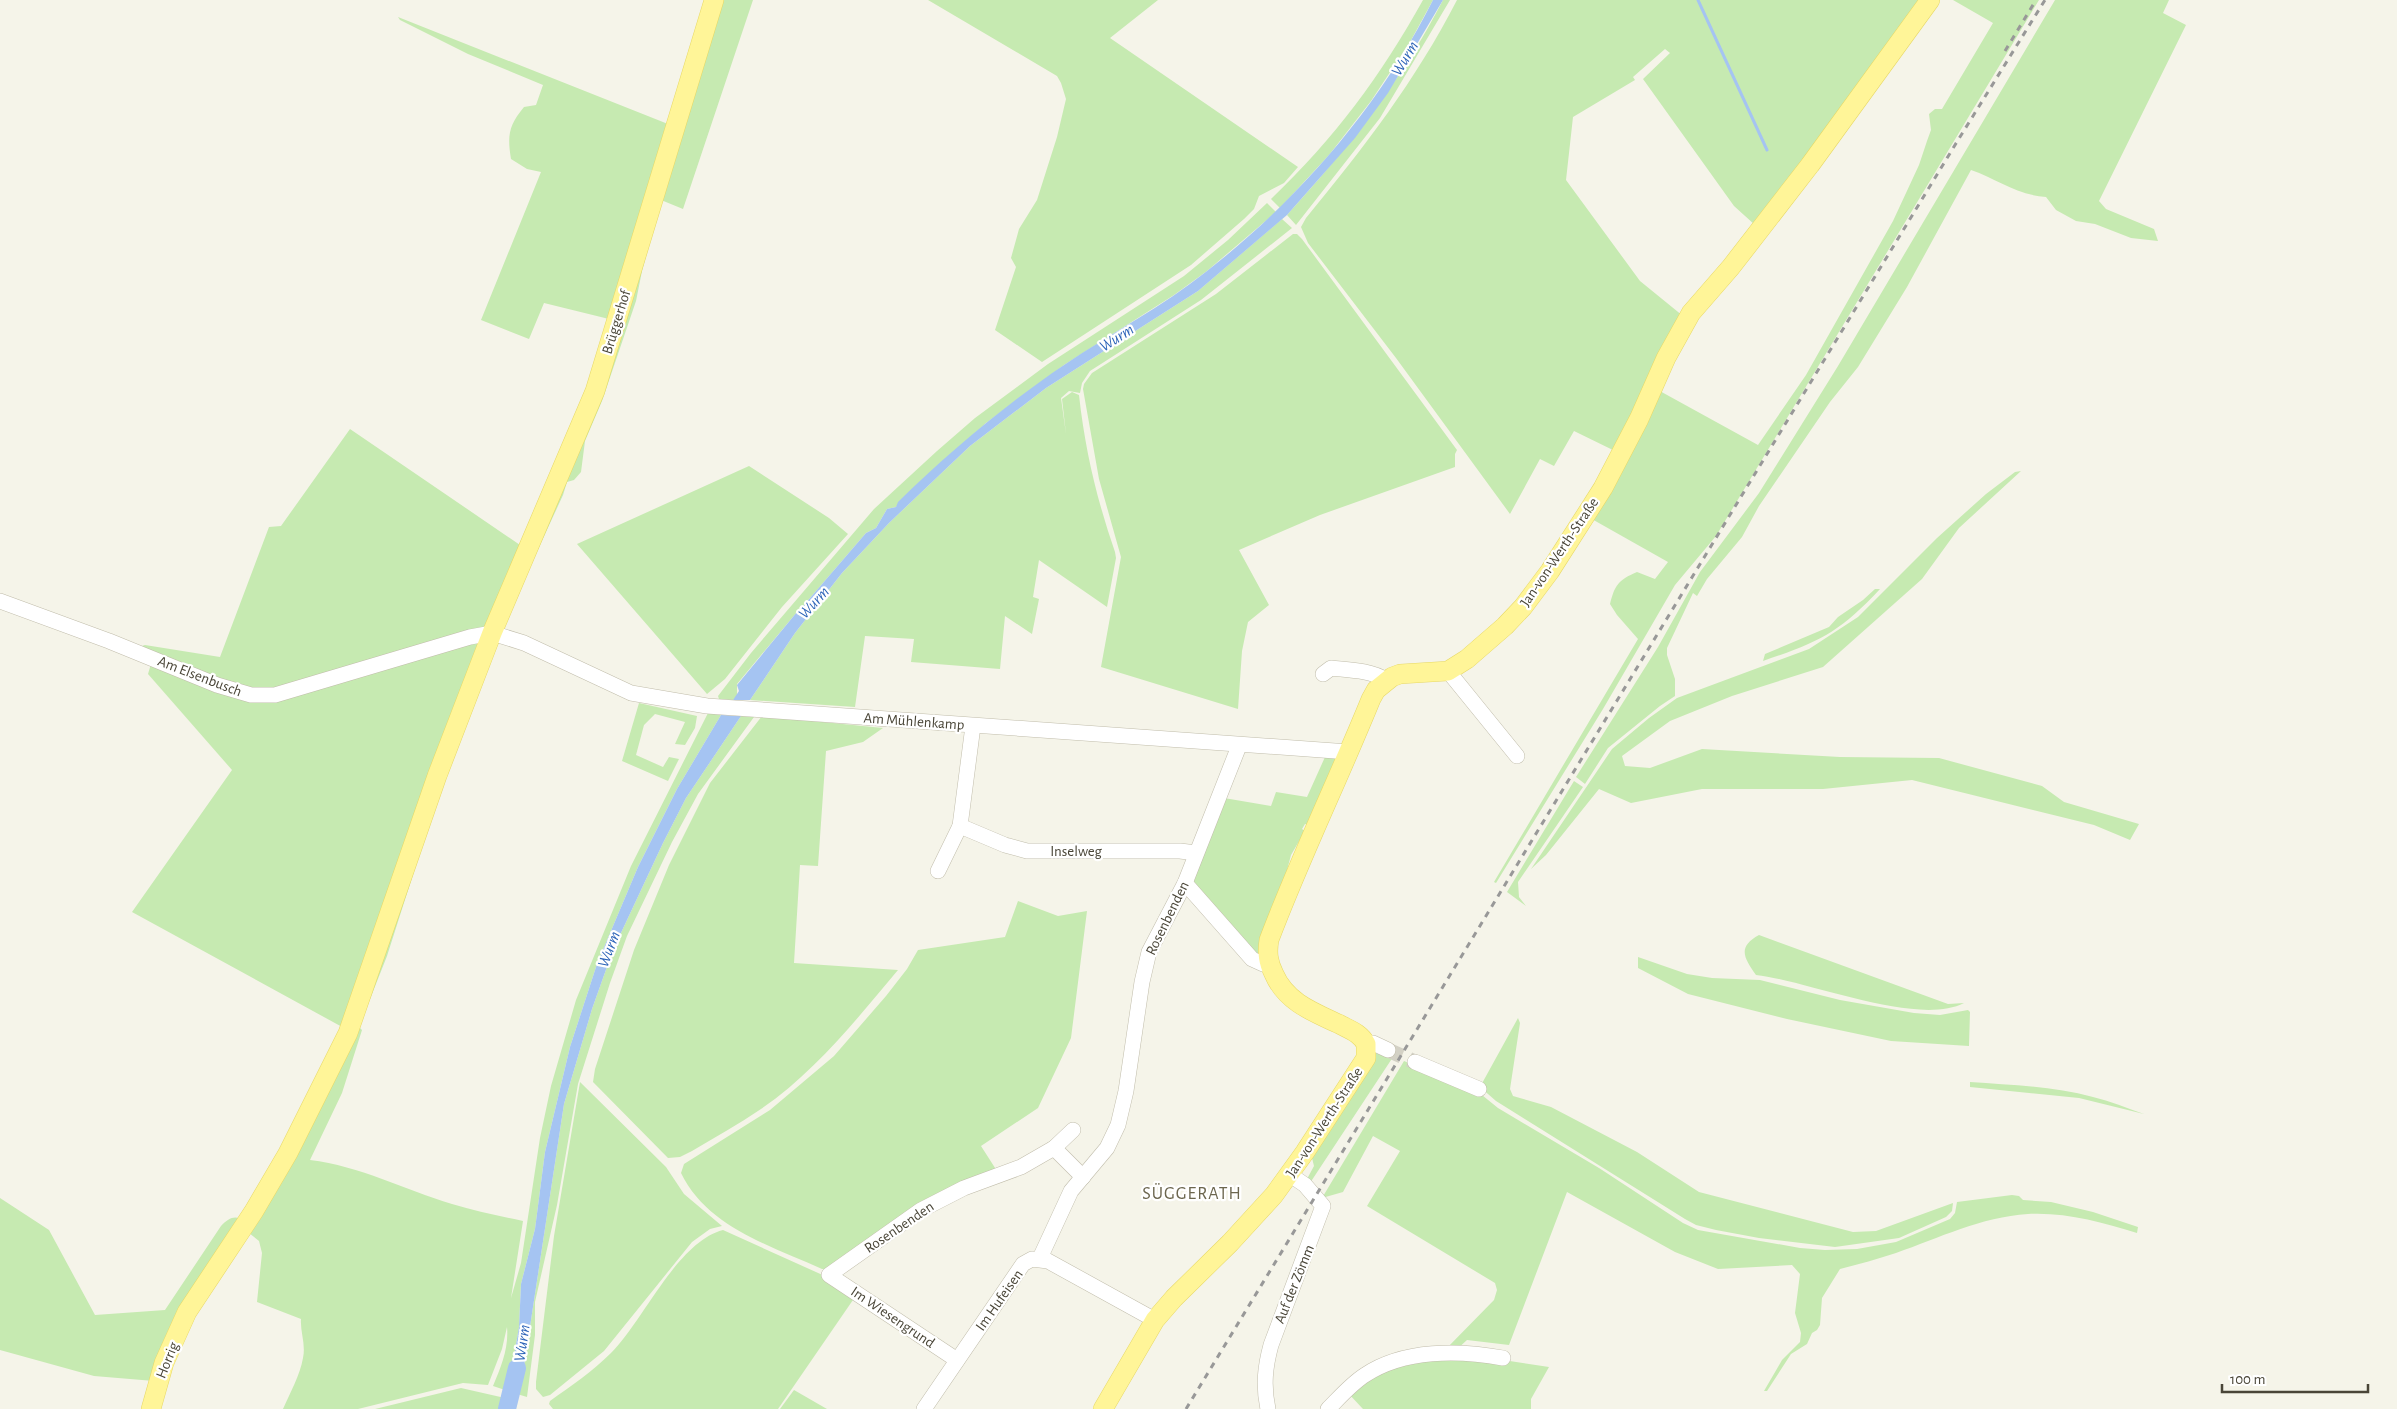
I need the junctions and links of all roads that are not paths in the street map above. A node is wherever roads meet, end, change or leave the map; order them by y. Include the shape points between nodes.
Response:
1 (714, 0) edge
2 (1930, 0) edge
3 (0, 601) edge
4 (492, 633) junction
5 (1448, 671) junction
6 (1323, 674) dead end
7 (1386, 680) junction
8 (973, 726) junction
9 (1239, 746) junction
10 (1348, 752) junction
11 (1518, 756) dead end
12 (960, 826) junction
13 (1196, 853) junction
14 (938, 871) dead end
15 (1185, 883) junction
16 (1269, 963) junction
17 (1366, 1044) junction
18 (1388, 1050) tunnel mouth
19 (1415, 1062) tunnel mouth
20 (1479, 1089) dead end
21 (1073, 1130) dead end
22 (1054, 1148) junction
23 (1289, 1174) junction
24 (1083, 1177) junction
25 (1040, 1258) junction
26 (829, 1275) joint
27 (187, 1312) joint
28 (1155, 1320) junction
29 (1503, 1358) dead end
30 (957, 1360) junction
31 (1266, 1402) edge
32 (151, 1409) edge
33 (924, 1409) edge
34 (1103, 1409) edge
35 (1328, 1409) edge

1 - 4 main road, Brüggerhof via 595,391
2 - 5 main road, Jan-von-Werth-Straße via 1810,165 1691,313 1603,488 1550,571 1505,626
3 - 4 street, Am Elsenbusch via 217,685 251,695 275,695
4 - 8 street, Am Mühlenkamp via 524,643 631,692 724,707
4 - 27 main road, Brüggerhof via 348,1033 288,1153
5 - 7 main road, Jan-von-Werth-Straße via 1400,674
5 - 11 street
6 - 7 street via 1331,668 1354,670
7 - 10 main road via 1370,699
8 - 9 street, Am Mühlenkamp
8 - 12 street
9 - 10 street, Am Mühlenkamp
9 - 13 street, Rosenbenden
10 - 16 main road via 1269,940
12 - 13 street, Inselweg via 1026,851 1180,850
12 - 14 street
13 - 15 street, Rosenbenden
15 - 16 street via 1252,959
15 - 24 street, Rosenbenden via 1149,952 1118,1126 1107,1148
16 - 17 main road via 1278,984 1294,1001 1356,1032
17 - 18 street via 1373,1043
17 - 23 main road, Jan-von-Werth-Straße via 1366,1058
19 - 20 street
21 - 22 street, Rosenbenden
22 - 24 street
22 - 26 street, Rosenbenden via 1021,1167 964,1188 921,1210
23 - 28 main road, Jan-von-Werth-Straße via 1274,1195
23 - 31 street, Auf der Zömm via 1305,1185 1323,1206 1264,1368
24 - 25 street, Rosenbenden via 1071,1191
25 - 28 street, Im Hufeisen
25 - 30 street, Im Hufeisen via 1023,1264
26 - 30 street, Im Wiesengrund
27 - 32 main road, Horrig via 164,1363
28 - 34 main road
29 - 35 street via 1453,1352 1384,1364 1364,1375
30 - 33 street, Im Hufeisen

